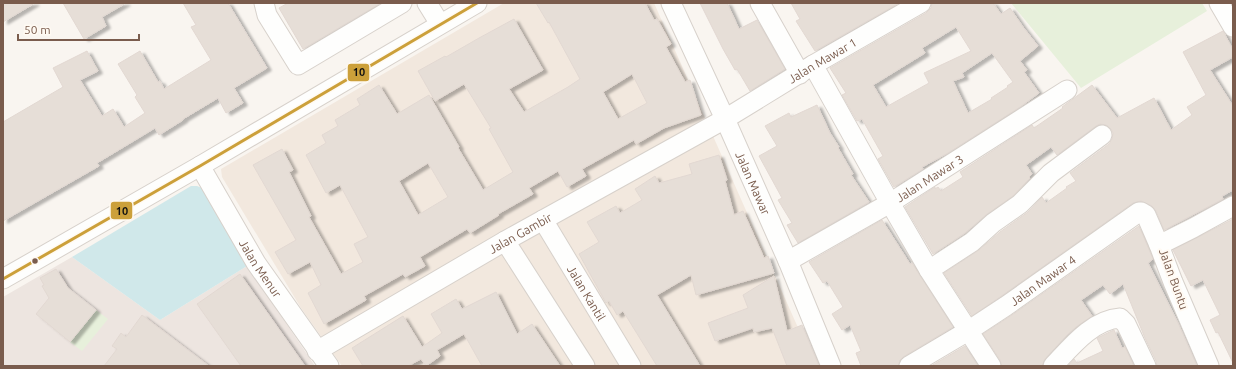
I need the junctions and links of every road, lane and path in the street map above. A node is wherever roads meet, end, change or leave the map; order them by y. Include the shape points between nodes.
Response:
1 (264, 3) edge
2 (402, 3) edge
3 (427, 3) edge
4 (477, 3) edge
5 (671, 3) edge
6 (760, 3) edge
7 (920, 3) edge
8 (1219, 3) edge
9 (440, 24) junction
10 (1233, 27) edge
11 (806, 70) junction
12 (1067, 90) dead end
13 (725, 119) junction
14 (1102, 135) dead end
15 (200, 166) junction
16 (890, 203) junction
17 (1233, 206) edge
18 (543, 220) junction
19 (505, 241) junction
20 (1159, 245) junction
21 (788, 261) junction
22 (929, 270) junction
23 (3, 279) edge
24 (968, 330) junction
25 (317, 351) junction
26 (329, 366) edge
27 (585, 366) edge
28 (631, 366) edge
29 (831, 366) edge
30 (908, 366) edge
31 (992, 366) edge
32 (1053, 366) edge
33 (1146, 366) edge
34 (1209, 366) edge

1 - 2 street via 267,15 298,65
3 - 9 street
4 - 9 street
5 - 13 street, Jalan Mawar
6 - 11 street
7 - 11 street, Jalan Mawar 1
8 - 10 street
9 - 15 street
11 - 13 street, Jalan Mawar 1
11 - 16 street
12 - 16 street, Jalan Mawar 3
13 - 18 street, Jalan Gambir
13 - 21 street, Jalan Mawar
14 - 22 street via 1051,173 1020,204 972,242
15 - 23 street
15 - 25 street, Jalan Menur via 256,263
16 - 21 street, Jalan Mawar 3
16 - 22 street
17 - 20 street, Jalan Buntu
18 - 19 street, Jalan Gambir
18 - 28 street, Jalan Kantil
19 - 25 street, Jalan Gambir
19 - 27 street
20 - 24 street, Jalan Mawar 4 via 1146,215 1139,212
20 - 34 street, Jalan Buntu
21 - 29 street, Jalan Mawar
22 - 24 street
24 - 30 street, Jalan Mawar 4
24 - 31 street
25 - 26 street, Jalan Menur
32 - 33 street via 1089,331 1101,323 1120,318 1126,324

